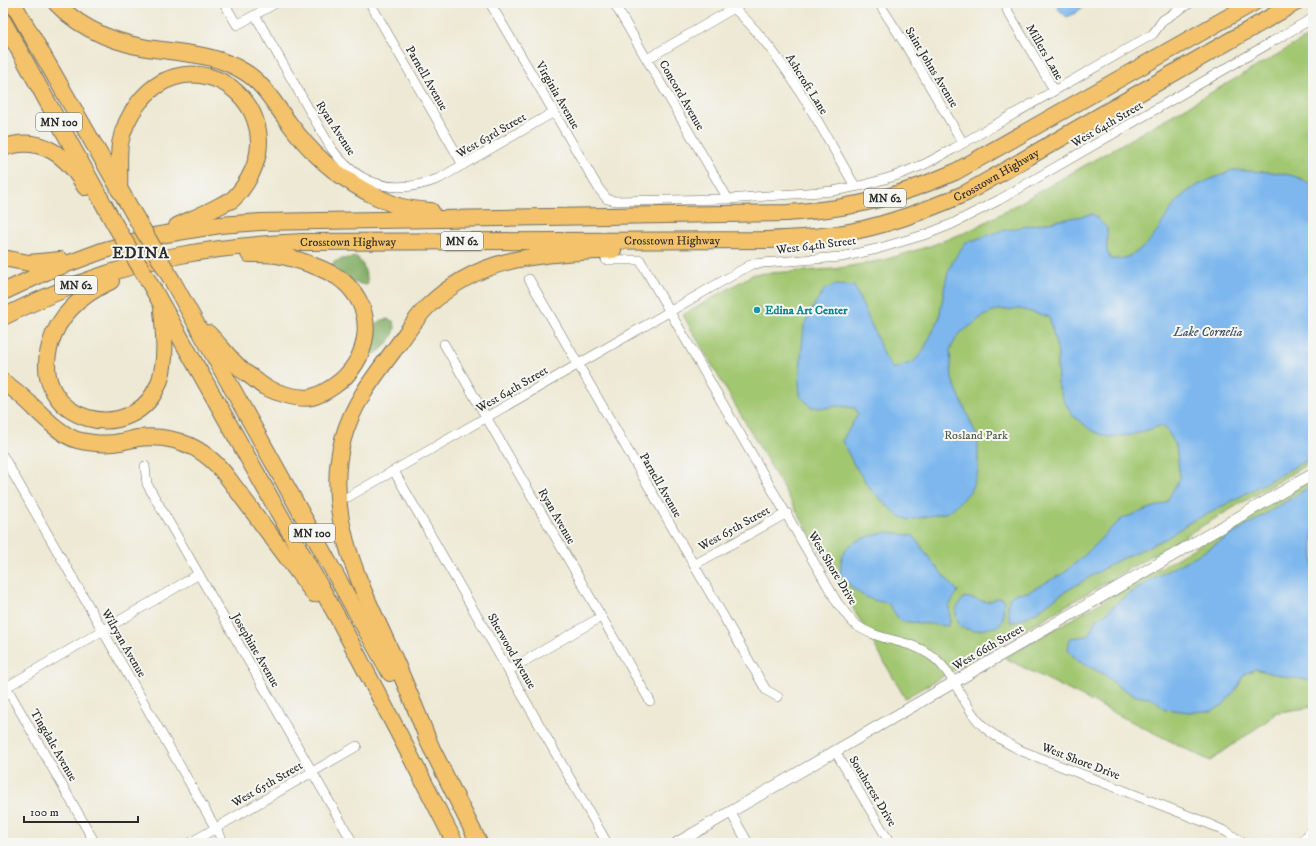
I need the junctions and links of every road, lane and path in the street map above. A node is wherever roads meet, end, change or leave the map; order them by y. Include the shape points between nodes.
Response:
1 (13, 3) edge
2 (56, 3) edge
3 (224, 3) edge
4 (276, 3) edge
5 (370, 3) edge
6 (490, 3) edge
7 (614, 3) edge
8 (879, 3) edge
9 (1007, 3) edge
10 (1190, 3) edge
11 (1253, 3) edge
12 (1295, 3) edge
13 (1302, 3) edge
14 (731, 6) edge
15 (256, 15) junction
16 (1273, 16) junction
17 (1313, 18) edge
18 (3, 21) edge
19 (647, 59) junction
20 (1054, 90) junction
21 (554, 112) junction
22 (963, 143) junction
23 (3, 148) edge
24 (463, 165) junction
25 (440, 178) joint
26 (855, 186) junction
27 (119, 190) junction
28 (728, 199) junction
29 (469, 218) junction
30 (114, 223) junction
31 (154, 236) junction
32 (730, 240) junction
33 (102, 252) junction
34 (195, 252) junction
35 (3, 258) edge
36 (606, 260) dead end
37 (151, 262) junction
38 (529, 279) dead end
39 (3, 292) edge
40 (161, 303) junction
41 (669, 311) junction
42 (3, 317) edge
43 (192, 318) junction
44 (444, 344) dead end
45 (579, 365) junction
46 (3, 382) edge
47 (486, 418) junction
48 (3, 456) edge
49 (145, 466) dead end
50 (394, 471) junction
51 (1313, 474) edge
52 (348, 497) dead end
53 (787, 512) junction
54 (694, 565) junction
55 (199, 574) junction
56 (601, 617) junction
57 (338, 618) junction
58 (103, 630) junction
59 (509, 670) junction
60 (953, 682) junction
61 (4, 685) edge
62 (778, 697) dead end
63 (650, 701) dead end
64 (357, 746) dead end
65 (431, 747) junction
66 (835, 751) junction
67 (312, 771) junction
68 (731, 813) junction
69 (216, 828) junction
70 (1313, 829) edge
71 (95, 843) edge
72 (190, 843) edge
73 (224, 843) edge
74 (353, 843) edge
75 (455, 843) edge
76 (479, 843) edge
77 (607, 843) edge
78 (677, 843) edge
79 (748, 843) edge
80 (890, 843) edge
81 (1243, 843) edge
82 (1300, 843) edge

1 - 27 highway, MN 100
2 - 29 highway via 82,24 114,40 144,48 208,56 239,68 255,79 313,153 352,184 398,206 447,212
3 - 15 street via 237,25
4 - 15 street
5 - 24 street, Parnell Avenue
6 - 21 street, Virginia Avenue
7 - 19 street, Concord Avenue
8 - 22 street, Saint Johns Avenue
9 - 20 street, Millers Lane via 1007,10
10 - 20 street via 1163,20 1153,34
11 - 29 highway, Crosstown Highway / MN 62 via 955,172 891,196 845,207 788,213
12 - 16 highway, Crosstown Highway / MN 62
13 - 16 highway
14 - 19 street
14 - 26 street, Ashcroft Lane via 762,38 782,64
15 - 25 street, Ryan Avenue via 332,148 352,171 380,185 395,187 410,188
16 - 32 highway, Crosstown Highway / MN 62 via 997,176 936,206 904,218 838,234 796,239
17 - 41 street, West 64th Street via 999,200 952,224 902,242 841,256 752,264
18 - 30 highway, MN 100
19 - 28 street, Concord Avenue
20 - 22 street
21 - 24 street, West 63rd Street
21 - 28 street, Virginia Avenue via 607,199
22 - 26 street via 925,164 895,176
23 - 30 highway via 28,144 54,152 66,161 84,184 92,200
24 - 25 street, West 63rd Street
26 - 28 street via 833,191
27 - 31 highway via 120,145 126,122 142,99 160,84 181,76 207,77 234,89 247,104 259,134 256,162 244,185 230,201
27 - 43 highway, MN 100, bridge
29 - 31 highway, Crosstown Highway / MN 62 via 260,222 220,225
30 - 40 highway, MN 100, bridge
31 - 33 highway, Crosstown Highway / MN 62
32 - 34 highway, Crosstown Highway / MN 62 via 303,242 248,245
32 - 65 highway via 535,255 474,272 439,295 426,308 357,401 339,454 337,480 340,519 362,589
33 - 35 highway via 36,263
33 - 39 highway, Crosstown Highway / MN 62 via 48,271
34 - 37 highway, Crosstown Highway / MN 62
34 - 43 highway via 278,256 331,272 354,291 360,302 365,332 363,350 345,378 328,390 312,397 296,397 264,387 241,369
36 - 41 street, West Shore Drive via 640,260
37 - 40 highway via 87,294 58,323 52,336 47,377 52,391 60,401 80,416 101,420 128,416 147,401 159,381 164,360
37 - 42 highway, Crosstown Highway / MN 62 via 77,285
38 - 45 street, Parnell Avenue
40 - 57 highway, MN 100
41 - 45 street, West 64th Street
41 - 53 street, West Shore Drive
43 - 65 highway, MN 100
44 - 47 street, Ryan Avenue
45 - 47 street, West 64th Street
45 - 54 street, Parnell Avenue
46 - 57 highway via 14,388 60,430 78,440 119,443 153,437 182,443 210,457 321,602
47 - 50 street, West 64th Street
47 - 56 street, Ryan Avenue
48 - 58 street, Wilryan Avenue
49 - 55 street, Josephine Avenue via 147,484
50 - 52 street, West 64th Street
50 - 59 street, Sherwood Avenue
51 - 60 street, West 66th Street
53 - 54 street, West 65th Street
53 - 60 street, West Shore Drive via 838,604 855,624 878,636 908,644 930,654 946,670
54 - 62 street, Parnell Avenue via 766,690
55 - 58 street
55 - 67 street, Josephine Avenue
56 - 59 street
56 - 63 street, Ryan Avenue
57 - 75 highway, MN 100
58 - 61 street
58 - 69 street, Wilryan Avenue
59 - 77 street, Sherwood Avenue
60 - 66 street, West 66th Street
60 - 81 street, West Shore Drive via 976,718 1005,742 1022,751 1202,821 1227,832
61 - 71 street, Tingdale Avenue
64 - 67 street, West 65th Street
65 - 76 highway, MN 100
66 - 68 street, West 66th Street
66 - 80 street, Southcrest Drive
67 - 69 street, West 65th Street
67 - 74 street, Josephine Avenue
68 - 78 street, West 66th Street
68 - 79 street
69 - 72 street, West 65th Street
69 - 73 street, Wilryan Avenue
70 - 82 street

